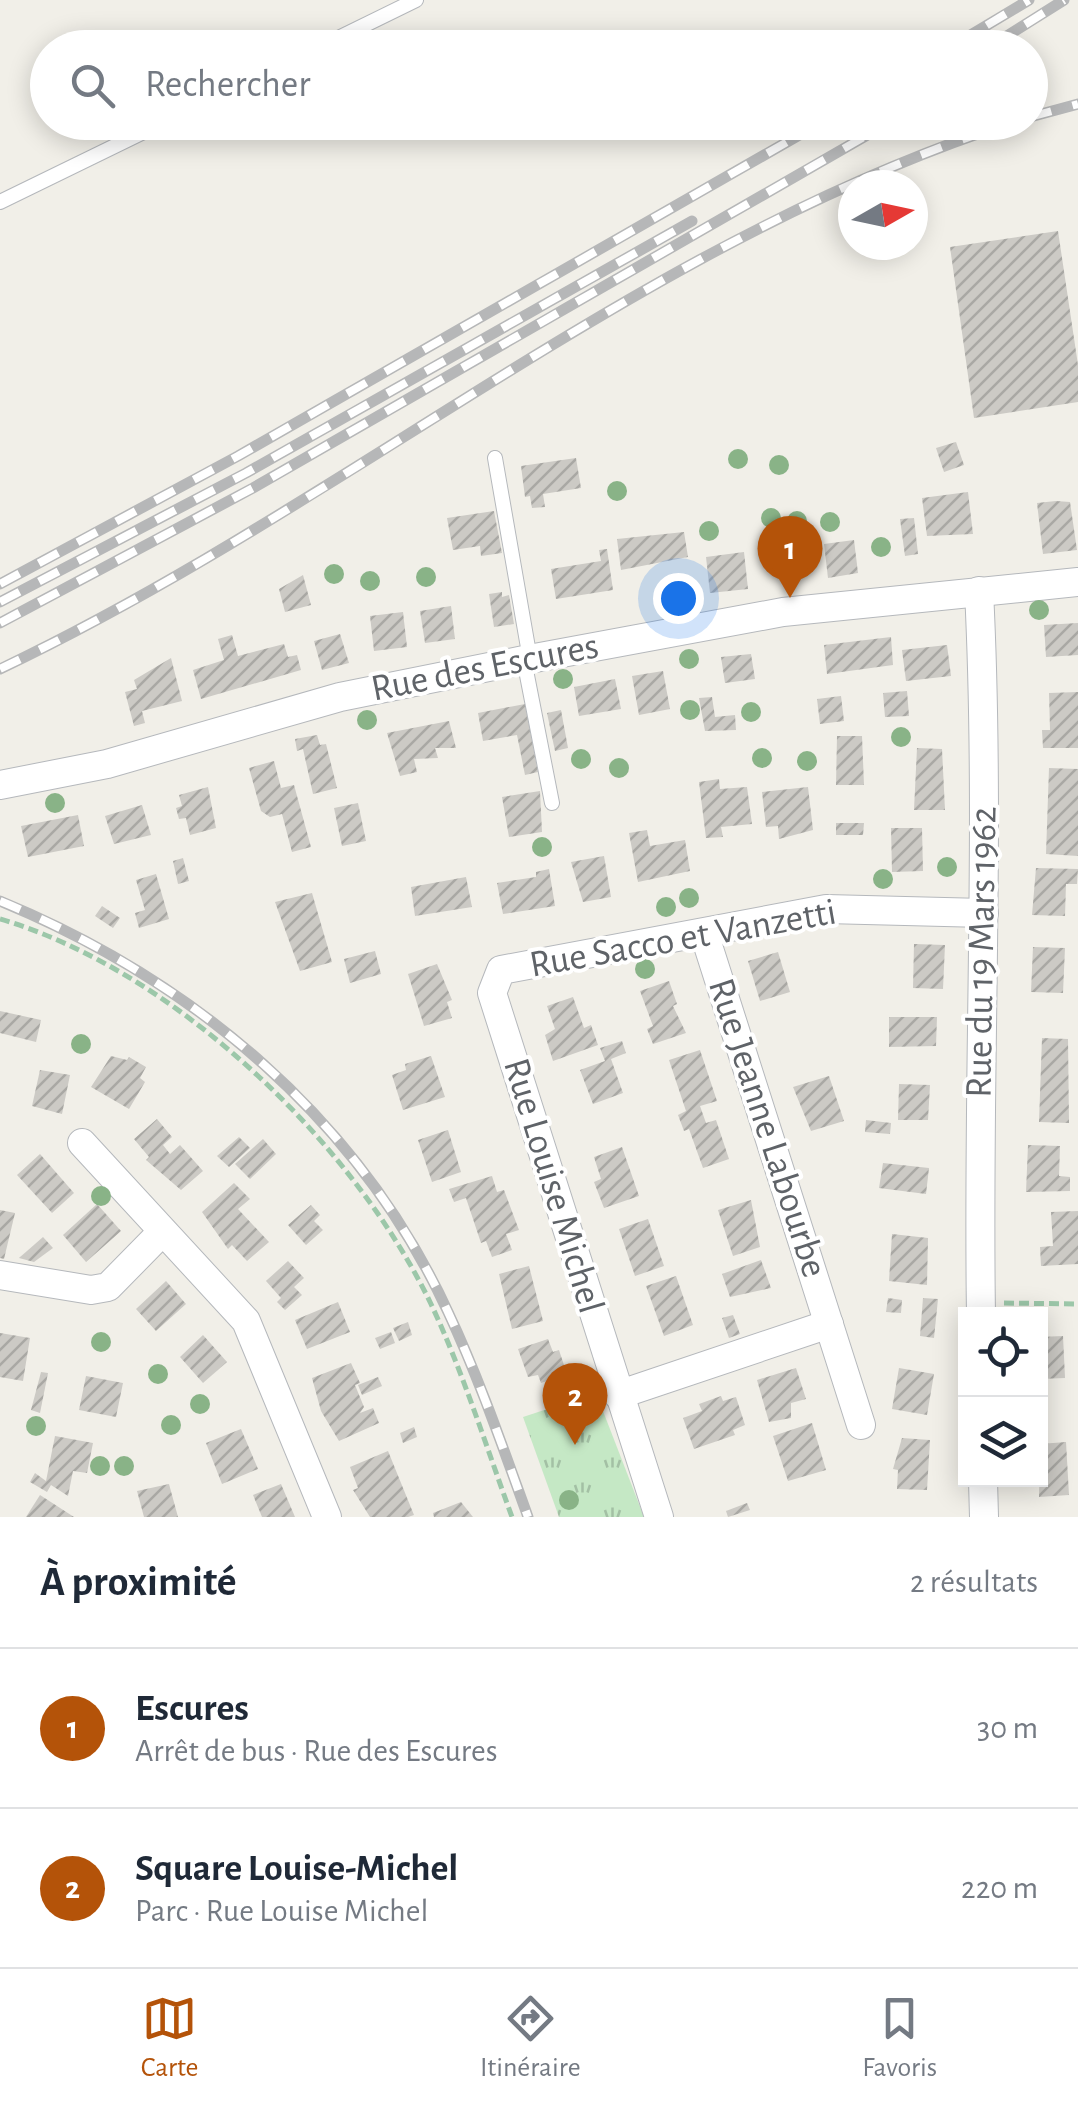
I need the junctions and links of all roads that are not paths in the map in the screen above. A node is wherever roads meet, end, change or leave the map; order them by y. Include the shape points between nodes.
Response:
1 (416, 0) edge
2 (355, 30) edge
3 (127, 140) edge
4 (0, 202) edge
5 (495, 458) dead end
6 (1078, 582) edge
7 (978, 590) junction
8 (527, 660) junction
9 (0, 785) edge
10 (552, 803) dead end
11 (984, 913) junction
12 (704, 933) junction
13 (501, 970) joint
14 (82, 1143) dead end
15 (162, 1232) junction
16 (0, 1275) edge
17 (981, 1307) edge
18 (829, 1324) junction
19 (618, 1395) junction
20 (861, 1425) dead end
21 (983, 1487) edge
22 (327, 1517) edge
23 (660, 1517) edge
24 (984, 1517) edge

1 - 2 lane
3 - 4 lane
5 - 8 lane
6 - 7 street, Rue des Escures
7 - 8 street, Rue des Escures via 783,612
7 - 11 street, Rue du 19 Mars 1962 via 986,744
8 - 9 street, Rue des Escures via 340,696 107,764
8 - 10 lane
11 - 12 street, Rue Sacco et Vanzetti via 826,909
11 - 17 street, Rue du 19 Mars 1962
12 - 13 street, Rue Sacco et Vanzetti
12 - 18 street, Rue Jeanne Labourbe
13 - 19 street, Rue Louise Michel via 492,994
14 - 15 street
15 - 16 street via 108,1287
15 - 22 street via 246,1321
18 - 19 street, Rue Jeanne Labourbe
18 - 20 street, Rue Jeanne Labourbe
19 - 23 street, Rue Louise Michel
21 - 24 street

